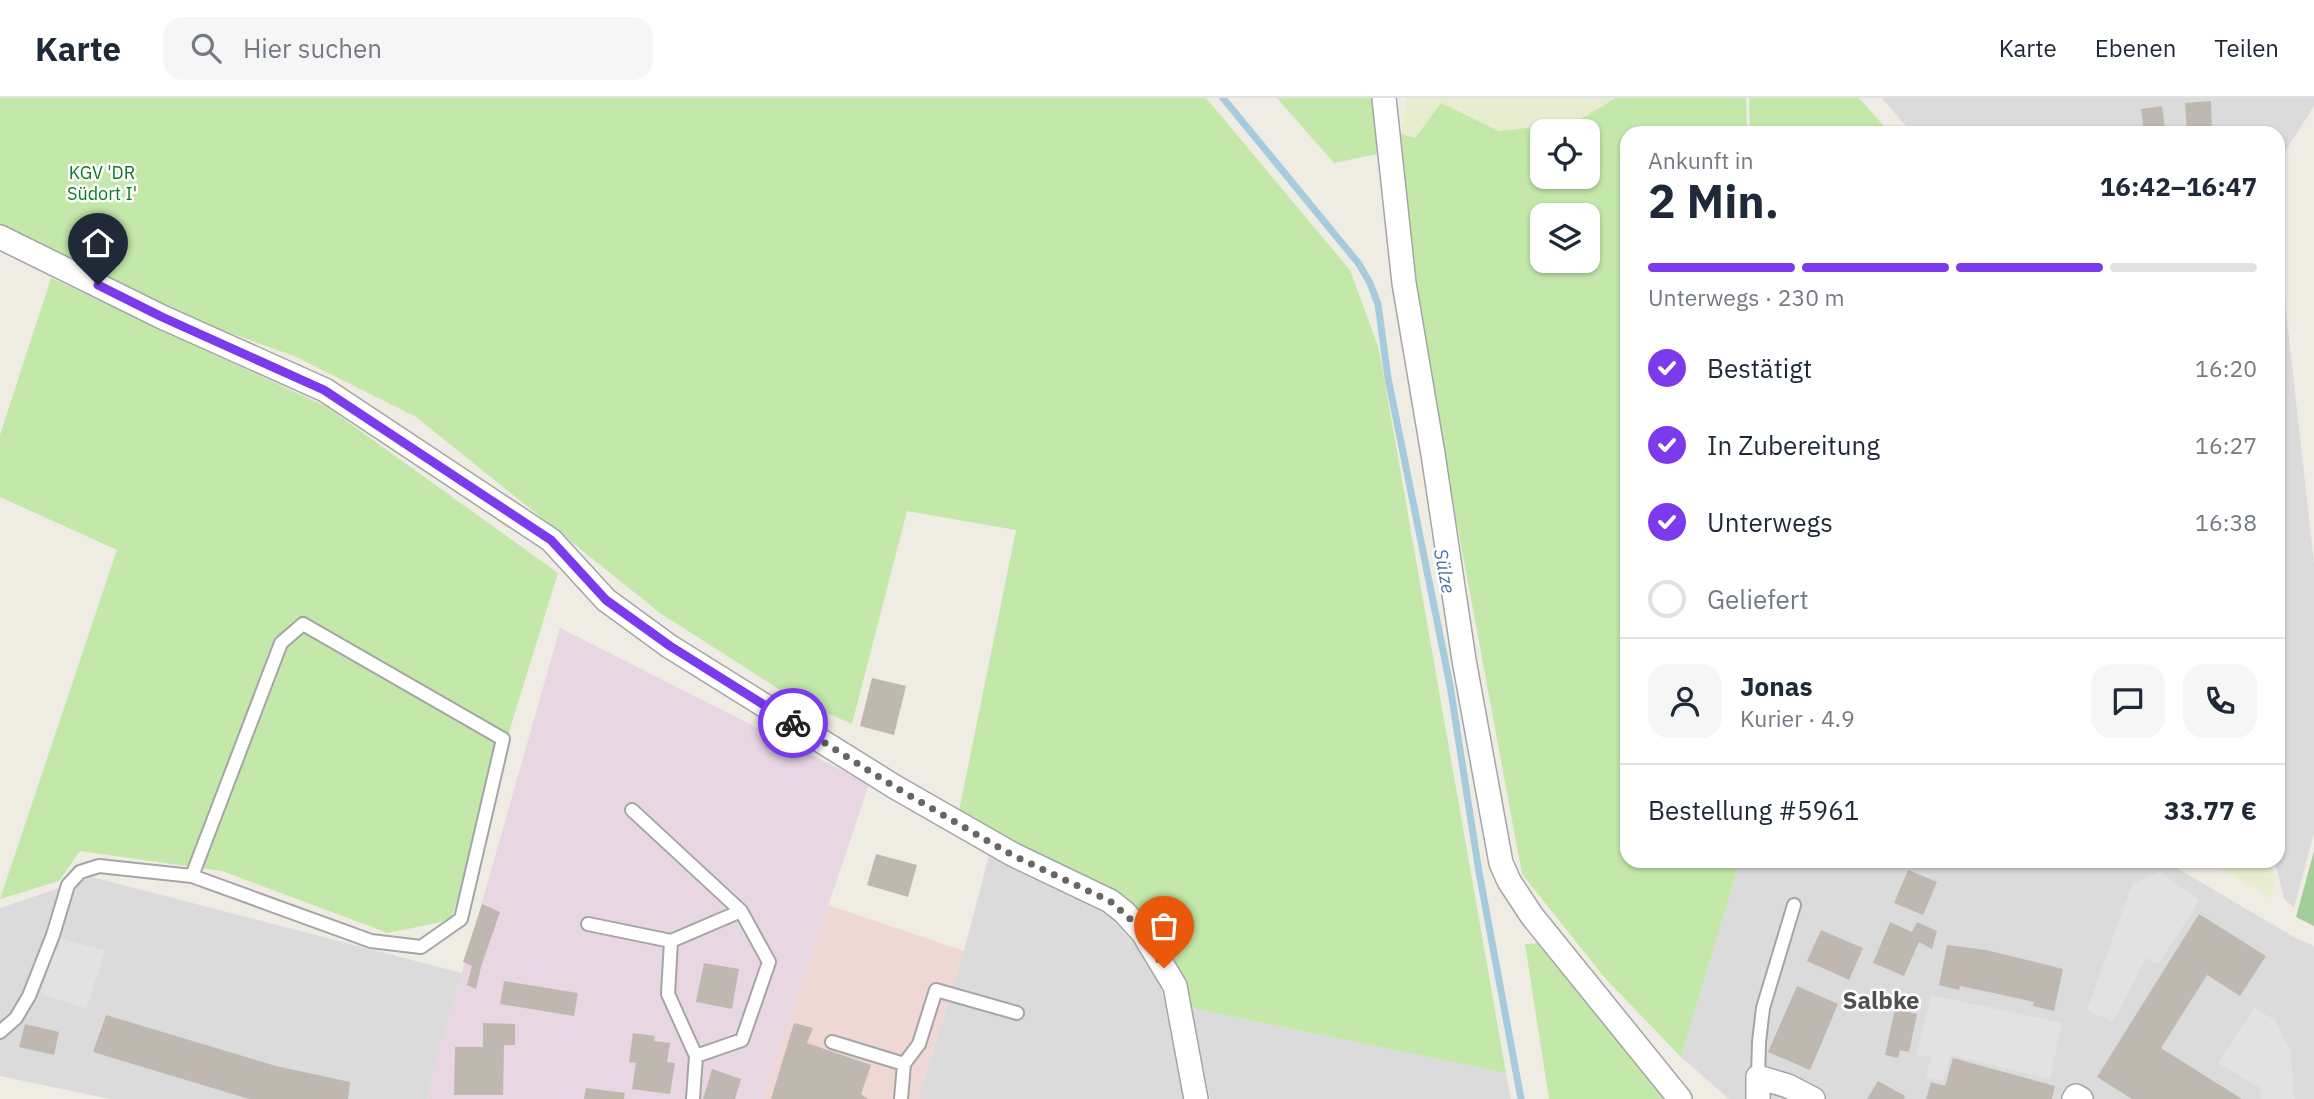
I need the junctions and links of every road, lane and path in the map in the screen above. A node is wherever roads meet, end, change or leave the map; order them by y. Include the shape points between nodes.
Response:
1 (1384, 98) edge
2 (0, 237) edge
3 (632, 810) dead end
4 (192, 876) junction
5 (1794, 905) dead end
6 (741, 911) junction
7 (588, 924) dead end
8 (671, 941) junction
9 (1017, 1013) dead end
10 (0, 1032) edge
11 (832, 1042) dead end
12 (696, 1056) junction
13 (904, 1064) junction
14 (1758, 1088) edge
15 (693, 1099) edge
16 (901, 1099) edge
17 (1196, 1099) edge
18 (1680, 1099) edge
19 (1813, 1099) edge
20 (2074, 1099) edge
21 (2081, 1099) edge

1 - 18 street via 1404,283 1501,863 1532,916
2 - 17 street via 324,390 551,540 606,600 670,646 1012,855 1110,901 1143,933 1175,986
3 - 6 lane
4 - 4 lane via 371,941 421,947 461,919 503,739 303,624 281,643
4 - 10 lane via 99,866 80,872 68,885 29,996 16,1018
5 - 14 lane via 1763,1008
6 - 8 lane
6 - 12 lane via 769,962 743,1040
7 - 8 lane
8 - 12 lane via 668,994
9 - 13 lane via 936,990 919,1044
11 - 13 lane
12 - 15 lane
13 - 16 lane
14 - 19 street via 1788,1086
20 - 21 street

